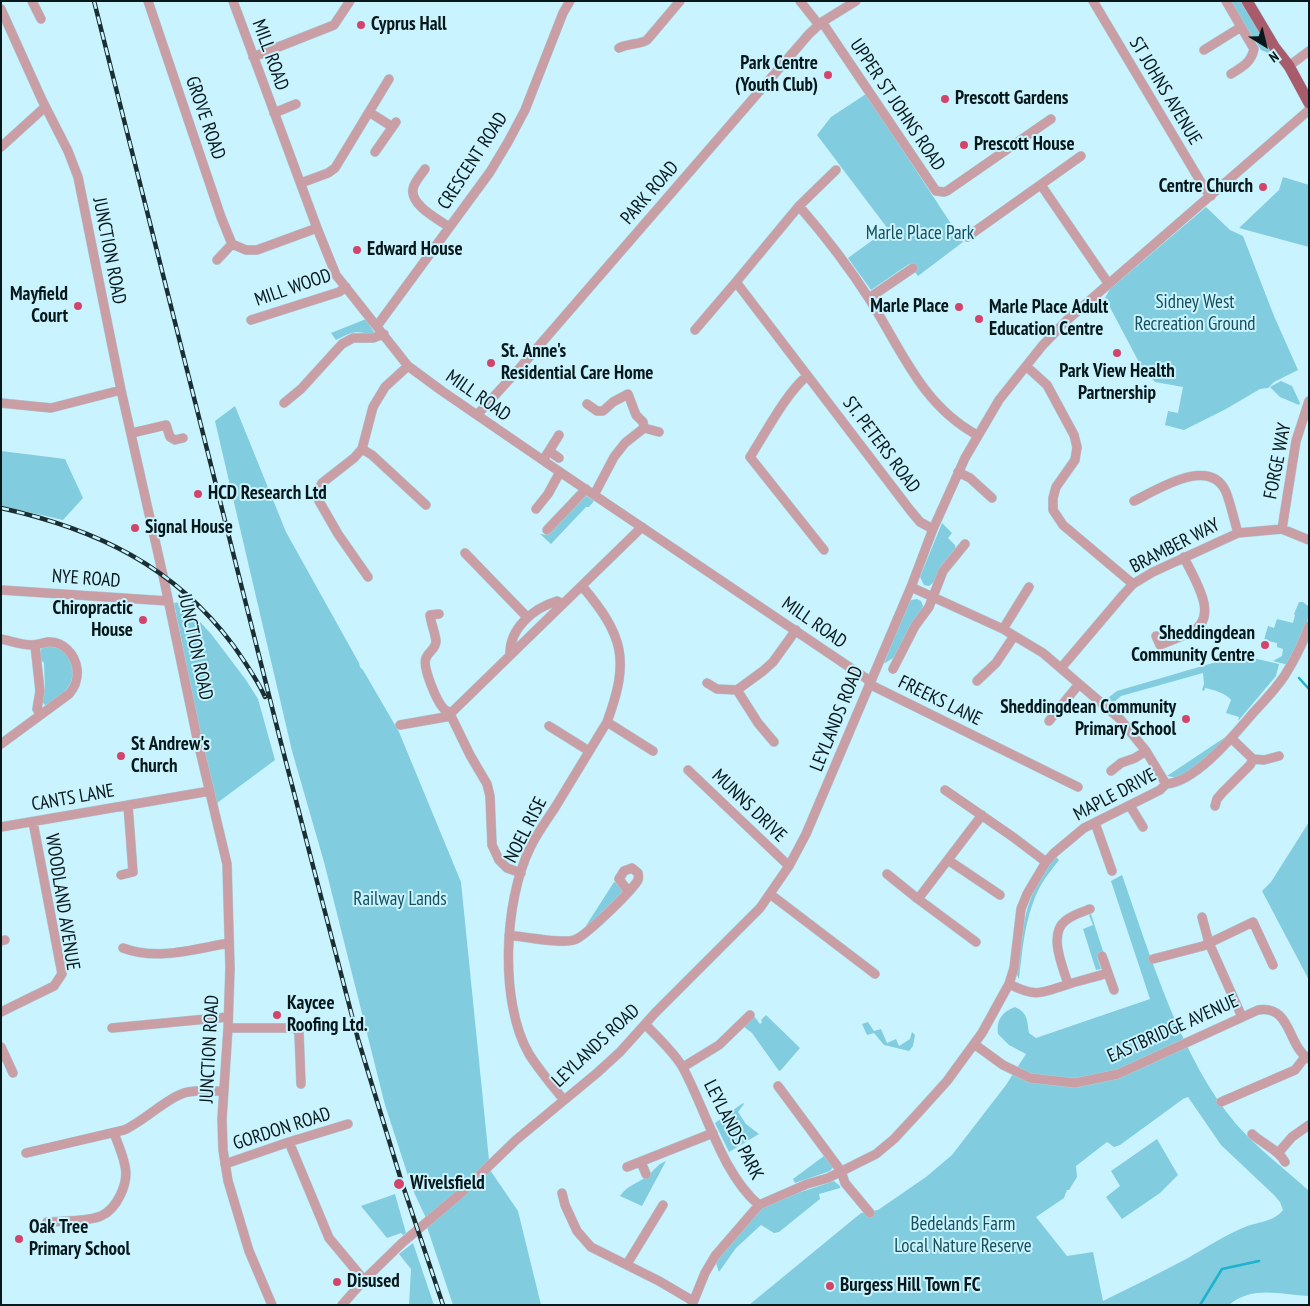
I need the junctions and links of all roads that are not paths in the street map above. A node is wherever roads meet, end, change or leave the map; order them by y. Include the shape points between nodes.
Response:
1 (32, 1) edge
2 (148, 1) edge
3 (233, 1) edge
4 (350, 1) edge
5 (570, 1) edge
6 (680, 1) edge
7 (800, 1) edge
8 (856, 1) edge
9 (1093, 1) edge
10 (1226, 1) edge
11 (1247, 1) edge
12 (1, 9) edge
13 (41, 19) dead end
14 (820, 23) junction
15 (1241, 27) junction
16 (619, 48) dead end
17 (1204, 50) dead end
18 (1309, 51) edge
19 (252, 57) junction
20 (1289, 66) junction
21 (1231, 74) dead end
22 (389, 80) dead end
23 (296, 104) dead end
24 (1309, 104) edge
25 (45, 107) junction
26 (1309, 110) edge
27 (369, 112) junction
28 (274, 113) junction
29 (1051, 119) dead end
30 (1, 148) edge
31 (376, 152) dead end
32 (1081, 156) dead end
33 (425, 169) dead end
34 (836, 170) dead end
35 (301, 183) junction
36 (1041, 185) junction
37 (1211, 196) junction
38 (799, 206) junction
39 (449, 227) junction
40 (317, 228) junction
41 (967, 237) dead end
42 (232, 244) junction
43 (217, 260) dead end
44 (913, 268) dead end
45 (736, 282) junction
46 (1108, 283) junction
47 (346, 287) junction
48 (869, 298) junction
49 (251, 320) dead end
50 (377, 326) junction
51 (695, 330) dead end
52 (384, 334) junction
53 (408, 366) junction
54 (1026, 366) junction
55 (807, 376) junction
56 (121, 390) junction
57 (1309, 401) edge
58 (1, 403) edge
59 (284, 403) dead end
60 (587, 404) dead end
61 (477, 415) junction
62 (644, 428) junction
63 (659, 432) dead end
64 (132, 433) junction
65 (559, 435) dead end
66 (977, 435) junction
67 (182, 438) dead end
68 (362, 449) junction
69 (549, 451) junction
70 (559, 458) dead end
71 (543, 460) junction
72 (560, 472) junction
73 (958, 472) junction
74 (590, 492) junction
75 (992, 498) dead end
76 (1134, 501) dead end
77 (426, 506) dead end
78 (536, 509) dead end
79 (642, 527) junction
80 (933, 529) junction
81 (1282, 529) junction
82 (547, 530) dead end
83 (1238, 533) junction
84 (1309, 540) edge
85 (965, 544) dead end
86 (824, 550) dead end
87 (465, 553) dead end
88 (1184, 557) junction
89 (368, 577) dead end
90 (1133, 584) junction
91 (582, 586) junction
92 (911, 587) junction
93 (1029, 587) dead end
94 (1, 590) edge
95 (932, 598) junction
96 (168, 600) junction
97 (563, 604) junction
98 (440, 614) dead end
99 (526, 617) junction
100 (1309, 626) edge
101 (1003, 629) junction
102 (796, 630) junction
103 (1014, 636) junction
104 (1156, 636) dead end
105 (1, 639) edge
106 (1306, 643) edge
107 (35, 645) junction
108 (510, 655) junction
109 (1060, 668) junction
110 (894, 669) dead end
111 (977, 681) dead end
112 (869, 682) junction
113 (707, 684) dead end
114 (1079, 684) junction
115 (737, 690) junction
116 (40, 714) junction
117 (451, 714) junction
118 (1049, 721) dead end
119 (607, 722) junction
120 (400, 725) dead end
121 (549, 726) dead end
122 (1231, 738) junction
123 (774, 742) dead end
124 (1, 744) edge
125 (1146, 750) junction
126 (589, 751) junction
127 (653, 751) dead end
128 (1278, 756) dead end
129 (1253, 758) junction
130 (688, 770) dead end
131 (1111, 771) dead end
132 (1166, 784) junction
133 (1078, 787) dead end
134 (946, 790) dead end
135 (210, 791) junction
136 (128, 805) junction
137 (1130, 806) junction
138 (1215, 806) dead end
139 (982, 815) junction
140 (33, 822) junction
141 (1096, 823) junction
142 (1, 827) edge
143 (1143, 827) dead end
144 (948, 860) junction
145 (1046, 862) junction
146 (789, 866) junction
147 (1112, 871) dead end
148 (520, 872) junction
149 (887, 874) dead end
150 (121, 875) dead end
151 (628, 892) dead end
152 (770, 894) junction
153 (1000, 895) dead end
154 (918, 899) junction
155 (1090, 909) dead end
156 (1202, 917) dead end
157 (509, 935) junction
158 (976, 942) dead end
159 (229, 943) junction
160 (1209, 943) junction
161 (123, 948) dead end
162 (1102, 956) dead end
163 (1153, 959) dead end
164 (1273, 965) dead end
165 (1108, 973) junction
166 (876, 974) dead end
167 (1009, 984) junction
168 (1068, 984) junction
169 (1114, 990) dead end
170 (1, 1012) edge
171 (750, 1015) dead end
172 (228, 1017) junction
173 (1242, 1017) junction
174 (646, 1025) junction
175 (228, 1028) junction
176 (112, 1029) dead end
177 (974, 1044) junction
178 (1, 1047) edge
179 (1307, 1058) edge
180 (683, 1067) junction
181 (13, 1073) dead end
182 (301, 1084) dead end
183 (778, 1086) dead end
184 (224, 1091) junction
185 (563, 1099) junction
186 (1220, 1102) dead end
187 (348, 1124) dead end
188 (1309, 1125) edge
189 (114, 1133) junction
190 (713, 1133) junction
191 (1252, 1134) dead end
192 (289, 1142) junction
193 (1279, 1152) junction
194 (26, 1153) dead end
195 (641, 1162) junction
196 (1285, 1162) dead end
197 (225, 1164) junction
198 (627, 1168) dead end
199 (841, 1171) junction
200 (646, 1174) dead end
201 (562, 1193) dead end
202 (663, 1205) dead end
203 (759, 1205) junction
204 (870, 1213) dead end
205 (46, 1222) dead end
206 (627, 1264) junction
207 (364, 1280) junction
208 (692, 1303) edge
209 (272, 1305) edge
210 (342, 1305) edge

1 - 13 street
2 - 42 street, GROVE ROAD
3 - 19 street, MILL ROAD
4 - 19 street via 334,25
5 - 39 street, CRESCENT ROAD via 525,110 490,172
6 - 16 street via 647,40
7 - 14 street
8 - 14 street, PARK ROAD
9 - 37 street, ST JOHNS AVENUE
10 - 15 street
11 - 20 main road
12 - 25 street, JUNCTION ROAD
14 - 29 street, UPPER ST JOHNS ROAD via 936,191 948,191
14 - 61 street, PARK ROAD
15 - 17 street
15 - 21 street via 1254,49 1248,62
18 - 20 street
19 - 28 street, MILL ROAD
20 - 24 main road
22 - 27 street
23 - 28 street
25 - 30 street
25 - 56 street, JUNCTION ROAD via 78,177
26 - 37 street, LEYLANDS ROAD
27 - 31 street via 394,124
27 - 35 street via 335,168
28 - 35 street, MILL ROAD
32 - 36 street
33 - 39 street via 413,188 413,196 419,206
34 - 38 street
35 - 40 street, MILL ROAD
36 - 41 street
36 - 46 street
37 - 46 street, LEYLANDS ROAD
38 - 45 street
38 - 48 street via 833,246
39 - 50 street, CRESCENT ROAD
40 - 42 street via 257,250 246,250
40 - 47 street, MILL ROAD via 336,274
42 - 43 street
44 - 48 street
45 - 51 street
45 - 55 street, ST. PETERS ROAD
46 - 54 street, LEYLANDS ROAD via 1066,320
47 - 49 street, MILL WOOD
47 - 50 street, MILL ROAD
48 - 66 street via 929,395 948,416
50 - 52 street, MILL ROAD
52 - 53 street, MILL ROAD
52 - 59 street via 373,338 353,338 342,344
53 - 61 street, MILL ROAD
53 - 68 street via 385,387 373,407
54 - 66 street, LEYLANDS ROAD
54 - 90 street via 1047,385 1074,435 1077,447 1075,460 1056,487 1053,510 1063,525
55 - 80 street, ST. PETERS ROAD via 915,516
55 - 86 street via 750,457
56 - 58 street via 50,408
56 - 64 street, JUNCTION ROAD
57 - 81 street, FORGE WAY via 1296,441
60 - 62 street via 603,411 630,391 636,415
61 - 71 street, MILL ROAD
62 - 63 street
62 - 74 street via 625,443
64 - 67 street via 165,421 170,437 175,440
64 - 96 street, JUNCTION ROAD
65 - 69 street
66 - 73 street, LEYLANDS ROAD
68 - 77 street
68 - 89 street via 322,483 318,496 338,534
69 - 70 street
69 - 71 street
71 - 72 street, MILL ROAD
72 - 74 street, MILL ROAD
72 - 78 street
73 - 75 street via 970,478
73 - 80 street, LEYLANDS ROAD
74 - 79 street, MILL ROAD
74 - 82 street
76 - 83 street via 1188,476 1214,479 1226,492
79 - 91 street
79 - 102 street, MILL ROAD
80 - 92 street, LEYLANDS ROAD
81 - 83 street, BRAMBER WAY
81 - 84 street, BRAMBER WAY
83 - 88 street, BRAMBER WAY
85 - 95 street via 944,571
87 - 99 street
88 - 90 street, BRAMBER WAY
88 - 104 street via 1206,605 1206,613 1193,630 1160,645
90 - 109 street, BRAMBER WAY
91 - 97 street
91 - 119 street, NOEL RISE via 611,625 620,649 621,673
92 - 95 street
92 - 112 street, LEYLANDS ROAD
93 - 101 street
94 - 96 street, NYE ROAD
95 - 101 street
95 - 110 street
96 - 135 street, JUNCTION ROAD
97 - 99 street via 557,601 547,604
97 - 108 street
98 - 117 street via 430,614 436,643 426,658 426,664 437,699
99 - 108 street via 513,636
100 - 106 street, MAPLE DRIVE
101 - 103 street
102 - 112 street, MILL ROAD
102 - 115 street via 774,662
103 - 109 street via 1043,653
103 - 111 street via 996,663
105 - 107 street
106 - 122 street, MAPLE DRIVE via 1273,691
107 - 116 street via 40,691 37,709
107 - 116 street via 49,642 68,650 74,656 77,674 76,685 70,694
108 - 117 street
109 - 114 street
112 - 133 street, FREEKS LANE
112 - 146 street, LEYLANDS ROAD via 818,808
113 - 115 street via 718,689
114 - 118 street
114 - 125 street via 1120,719
115 - 123 street via 758,724
116 - 124 street
117 - 120 street
117 - 148 street via 487,784 492,845 507,868
119 - 126 street, NOEL RISE
119 - 127 street
121 - 126 street
122 - 129 street
122 - 132 street, MAPLE DRIVE via 1181,780
125 - 131 street
125 - 132 street
126 - 148 street, NOEL RISE via 530,848
128 - 129 street via 1264,760
129 - 138 street via 1217,799
130 - 146 street, MUNNS DRIVE
132 - 137 street, MAPLE DRIVE
134 - 139 street
135 - 136 street, CANTS LANE
135 - 159 street, JUNCTION ROAD via 227,864
136 - 140 street, CANTS LANE
136 - 150 street via 132,872
137 - 141 street, MAPLE DRIVE
137 - 143 street
139 - 144 street
139 - 145 street
140 - 142 street, CANTS LANE
140 - 170 street, WOODLAND AVENUE via 62,974 54,986
141 - 145 street, MAPLE DRIVE via 1077,833
141 - 147 street
144 - 153 street
144 - 154 street
145 - 167 street, MAPLE DRIVE via 1021,909
146 - 152 street, LEYLANDS ROAD
148 - 157 street, NOEL RISE
149 - 154 street
151 - 157 street via 586,934 572,941
152 - 166 street
152 - 174 street, LEYLANDS ROAD
154 - 158 street
155 - 168 street via 1060,926 1057,942
156 - 160 street
157 - 185 street, NOEL RISE via 508,968 520,1032 528,1053
159 - 161 street via 152,954
159 - 172 street, JUNCTION ROAD
160 - 163 street
160 - 164 street via 1253,922
160 - 173 street
162 - 165 street
165 - 168 street
165 - 169 street
167 - 168 street via 1041,994
167 - 177 street, MAPLE DRIVE
171 - 180 street, LEYLANDS PARK via 719,1045
172 - 175 street, JUNCTION ROAD
172 - 176 street
173 - 177 street, EASTBRIDGE AVENUE via 1118,1074 1075,1083 1030,1078
173 - 179 street, EASTBRIDGE AVENUE via 1258,1010 1273,1011 1282,1018
174 - 180 street, LEYLANDS PARK
174 - 185 street, LEYLANDS ROAD via 597,1073
175 - 182 street via 295,1028 299,1033
175 - 184 street, JUNCTION ROAD
177 - 199 street, MAPLE DRIVE via 894,1139 876,1154
178 - 181 street
179 - 186 street via 1295,1070
180 - 190 street, LEYLANDS PARK
183 - 199 street
184 - 189 street via 188,1092 134,1126
184 - 197 street, JUNCTION ROAD
185 - 207 street, LEYLANDS ROAD
187 - 192 street, GORDON ROAD
188 - 193 street
189 - 194 street
189 - 205 street via 126,1168 121,1194 115,1204 100,1216
190 - 195 street
190 - 203 street, LEYLANDS PARK via 733,1172
191 - 193 street
192 - 197 street, GORDON ROAD
192 - 207 street via 329,1238
193 - 196 street
195 - 198 street
195 - 200 street
197 - 209 street, JUNCTION ROAD via 249,1251
199 - 203 street, MAPLE DRIVE
199 - 204 street via 845,1183
201 - 206 street via 561,1207 591,1247
202 - 206 street
203 - 208 street, MAPLE DRIVE via 715,1256
206 - 208 street
207 - 210 street, LEYLANDS ROAD

